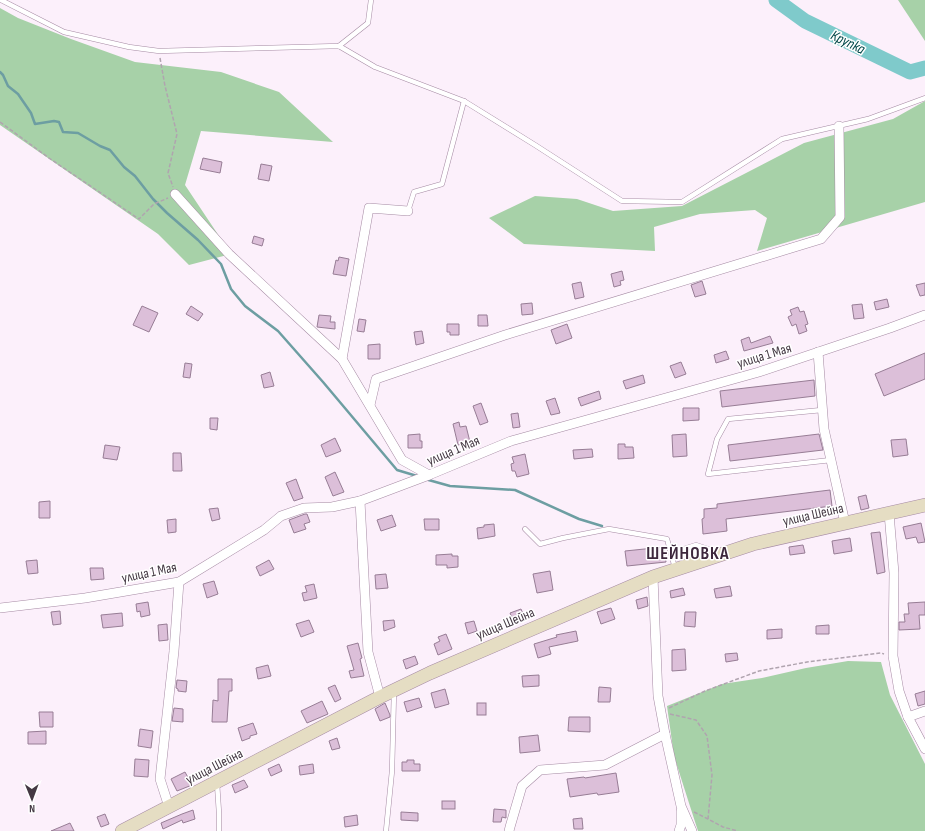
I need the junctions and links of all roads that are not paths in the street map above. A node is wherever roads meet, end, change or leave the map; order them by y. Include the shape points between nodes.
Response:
1 (1, 0) edge
2 (371, 0) edge
3 (339, 46) junction
4 (925, 98) edge
5 (464, 101) junction
6 (839, 126) junction
7 (175, 194) road end
8 (408, 211) joint
9 (925, 315) edge
10 (818, 352) junction
11 (342, 359) junction
12 (370, 405) junction
13 (822, 410) junction
14 (831, 460) junction
15 (429, 475) junction
16 (360, 501) junction
17 (925, 505) edge
18 (889, 513) junction
19 (845, 523) junction
20 (525, 528) dead end
21 (671, 553) junction
22 (723, 554) junction
23 (676, 570) junction
24 (653, 577) junction
25 (179, 582) junction
26 (0, 608) edge
27 (394, 690) junction
28 (380, 698) junction
29 (925, 711) edge
30 (908, 716) junction
31 (664, 734) junction
32 (925, 749) edge
33 (217, 782) junction
34 (681, 806) junction
35 (169, 807) junction
36 (122, 831) edge
37 (219, 831) edge
38 (386, 831) edge
39 (510, 831) edge
40 (679, 831) edge
41 (692, 831) edge

1 - 3 lane via 64,32 129,47 159,51
2 - 3 lane via 368,22
3 - 5 lane via 375,66
4 - 6 lane via 868,119
5 - 6 lane via 622,202 682,202 782,139
5 - 8 lane via 442,184 414,192
6 - 12 street via 840,217 821,239 505,335 376,379
7 - 11 street via 229,254
8 - 11 street via 369,208
9 - 10 street, улица 1 Мая
10 - 13 street
10 - 15 street, улица 1 Мая via 759,372 511,441
11 - 12 street
12 - 15 street via 402,460
13 - 14 street
13 - 14 lane via 728,420 717,439 708,474
14 - 19 street
15 - 16 street, улица 1 Мая
16 - 25 street, улица 1 Мая via 332,507 304,508 281,516 264,530
16 - 28 street via 368,652
17 - 18 street, улица Шейна
18 - 19 street, улица Шейна
18 - 30 street via 894,573 893,656 899,691
19 - 22 street, улица Шейна via 753,544
20 - 21 lane via 540,544 609,529 667,539
21 - 22 lane via 696,545
21 - 23 lane
22 - 23 street, улица Шейна
23 - 24 street, улица Шейна
24 - 27 street, улица Шейна
24 - 31 street via 658,696
25 - 26 street, улица 1 Мая via 85,598
25 - 35 street via 160,779
27 - 28 street, улица Шейна
27 - 38 lane via 392,771
28 - 33 street, улица Шейна
29 - 30 street
30 - 32 street
31 - 34 street
31 - 39 street via 605,765 540,770 522,786
33 - 35 street, улица Шейна
33 - 37 lane
34 - 40 street
34 - 41 street
35 - 36 street, улица Шейна

